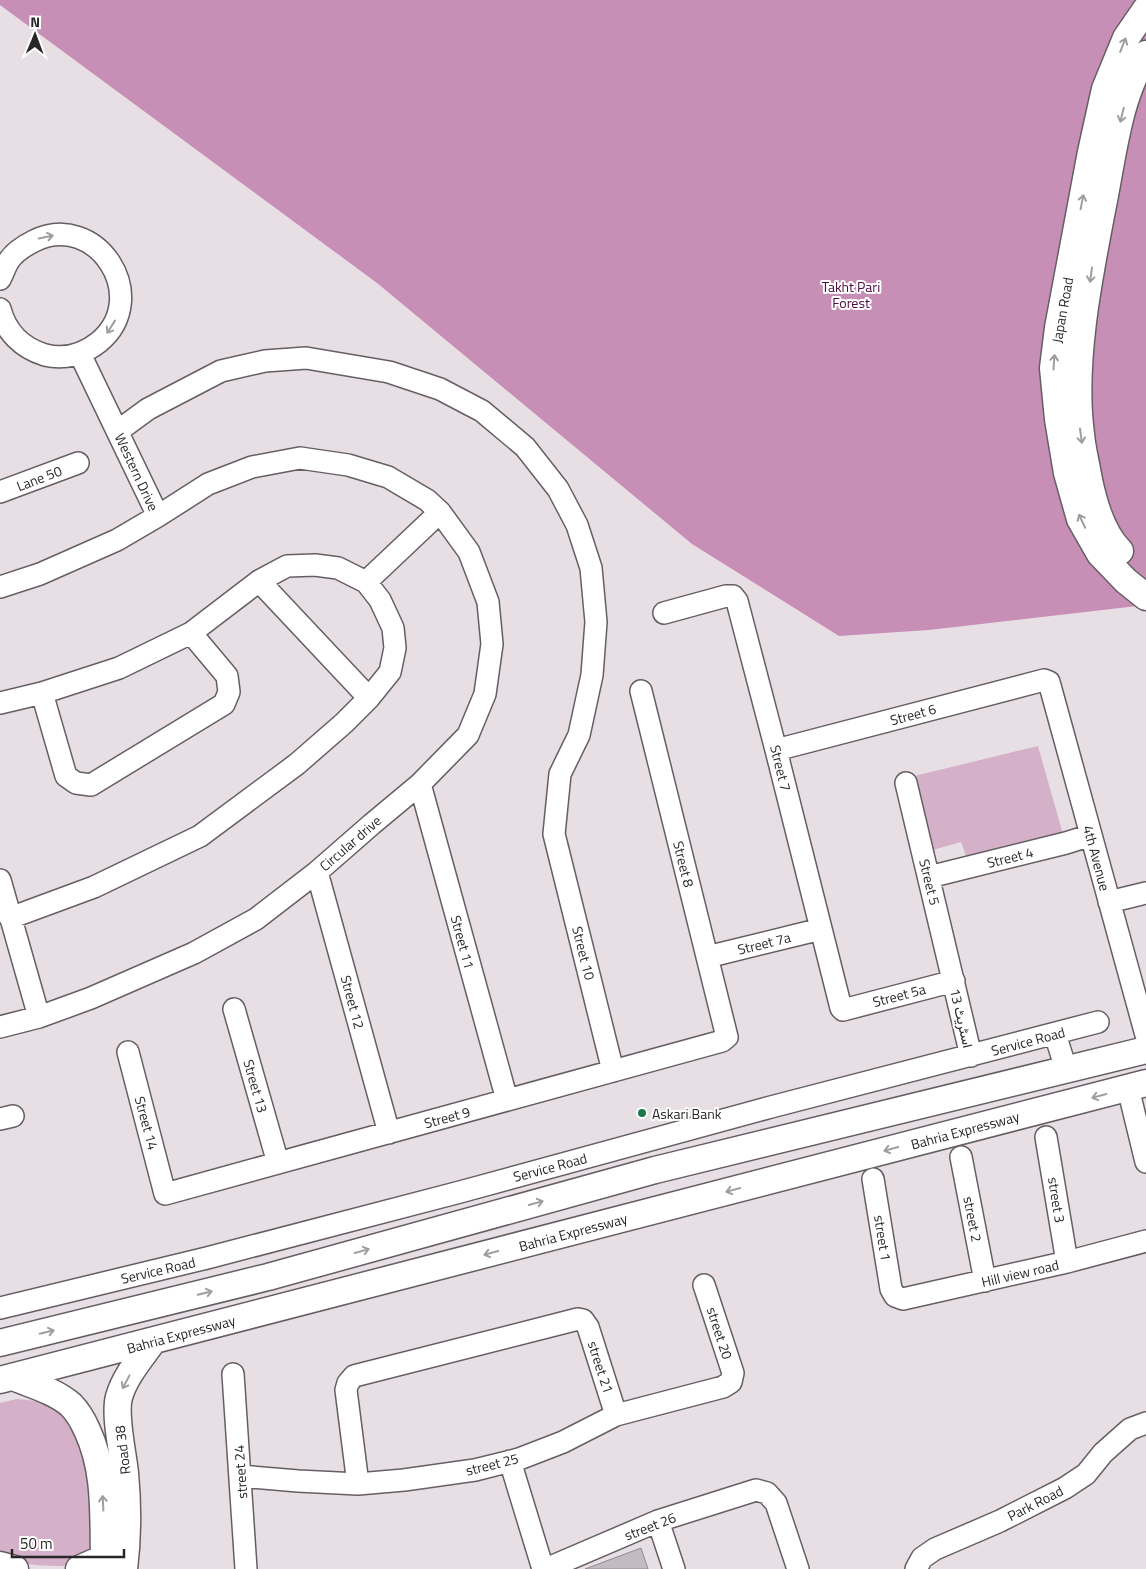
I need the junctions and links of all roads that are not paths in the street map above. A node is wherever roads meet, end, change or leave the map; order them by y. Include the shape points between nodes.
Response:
1 (1146, 9) edge
2 (1146, 54) edge
3 (7, 252) edge
4 (1, 277) edge
5 (0, 309) edge
6 (8, 344) edge
7 (80, 354) junction
8 (118, 431) junction
9 (78, 463) dead end
10 (0, 492) edge
11 (440, 512) junction
12 (158, 516) junction
13 (1146, 576) edge
14 (259, 581) junction
15 (366, 582) junction
16 (0, 587) edge
17 (1146, 598) edge
18 (664, 613) dead end
19 (191, 633) junction
20 (1049, 682) joint
21 (641, 691) dead end
22 (42, 693) junction
23 (369, 698) junction
24 (0, 703) edge
25 (776, 750) junction
26 (906, 783) dead end
27 (420, 784) junction
28 (1091, 835) junction
29 (317, 872) junction
30 (929, 877) junction
31 (0, 880) edge
32 (1146, 893) edge
33 (1109, 902) junction
34 (10, 918) junction
35 (821, 929) junction
36 (707, 957) junction
37 (954, 981) junction
38 (234, 1009) dead end
39 (844, 1010) joint
40 (39, 1017) junction
41 (1098, 1022) dead end
42 (0, 1027) edge
43 (1055, 1034) junction
44 (1146, 1035) edge
45 (727, 1037) joint
46 (1146, 1050) edge
47 (128, 1052) dead end
48 (971, 1056) junction
49 (1066, 1069) junction
50 (613, 1071) junction
51 (1137, 1086) edge
52 (506, 1100) junction
53 (389, 1133) junction
54 (1046, 1137) dead end
55 (961, 1157) dead end
56 (1146, 1162) edge
57 (278, 1163) junction
58 (654, 1170) junction
59 (873, 1179) dead end
60 (460, 1192) junction
61 (165, 1194) joint
62 (663, 1208) junction
63 (468, 1222) junction
64 (1146, 1242) edge
65 (1067, 1262) junction
66 (985, 1281) junction
67 (704, 1285) dead end
68 (894, 1296) joint
69 (0, 1308) edge
70 (153, 1341) junction
71 (0, 1343) edge
72 (233, 1374) dead end
73 (6, 1378) edge
74 (731, 1382) joint
75 (616, 1415) junction
76 (1146, 1423) edge
77 (510, 1461) junction
78 (240, 1476) junction
79 (358, 1484) junction
80 (658, 1521) junction
81 (0, 1565) edge
82 (110, 1565) edge
83 (15, 1569) edge
84 (79, 1569) edge
85 (246, 1569) edge
86 (545, 1569) edge
87 (674, 1569) edge
88 (798, 1569) edge
89 (916, 1569) edge

17 -> 1 main road, Japan Road via 1100,554 1080,519 1067,473 1053,368 1105,89 1126,38
2 -> 13 main road, Japan Road via 1130,85 1116,141 1081,342 1079,394 1080,434 1092,497 1111,542
3 - 4 street via 8,261
3 -> 7 street via 42,237 62,234 81,238 98,248 111,262 119,280 121,300 116,319 106,336
5 - 6 street
6 - 7 street via 53,357
7 - 8 street, Western Drive
8 - 12 street, Western Drive
8 - 50 street, Street 10 via 148,408 221,371 265,361 306,358 389,372 440,389 482,411 525,447 558,489 577,526 591,568 596,622 592,675 579,735 560,774 554,834
9 - 10 street, Lane 50
11 - 12 street, Circular drive via 427,500 388,477 348,465 300,458 252,467 208,484
11 - 15 street
11 - 27 street, Circular drive via 469,552 488,602 492,644 486,694 468,735
12 - 16 street, Western Drive via 117,540 40,574
14 - 15 street via 287,566 315,566 338,568
14 - 19 street
14 - 23 street
15 - 23 street via 388,614 395,648 390,672
18 - 25 street, Street 7 via 733,596 737,601
19 - 22 street via 119,668
19 - 22 street via 227,676 229,692 224,704 91,785 76,783 66,776
20 - 25 street, Street 6 via 1044,680
20 - 28 street, 4th Avenue
21 - 36 street, Street 8
22 - 24 street
23 - 34 street via 297,764 200,836 94,888
25 - 35 street, Street 7
26 - 30 street, Street 5
27 - 29 street, Circular drive
27 - 52 street, Street 11
28 - 30 street, Street 4
28 - 33 street, 4th Avenue
29 - 40 street, Circular drive via 256,919 194,953
29 - 53 street, Street 12
30 - 37 street, Street 5
31 - 34 street
32 - 33 street
33 - 44 street, 4th Avenue
34 - 40 street
35 - 36 street, Street 7a
35 - 39 street, Street 7 via 839,1005
36 - 45 street, Street 8
37 - 39 street, Street 5a
37 - 48 street, اسٹریٹ 13
38 - 57 street, Street 13
40 - 42 street, Circular drive
41 - 43 street, Service Road
43 - 48 street, Service Road
43 - 49 street
45 - 50 street, Street 9 via 722,1042
46 - 49 main road
47 - 61 street, Street 14
48 - 60 street, Service Road
49 - 58 main road
50 - 52 street, Street 9
51 - 56 street
51 -> 62 main road, Bahria Expressway
52 - 53 street, Street 9
53 - 57 street, Street 9
54 - 65 street, street 3
55 - 66 street, street 2
57 - 61 street, Street 9
58 - 62 main road
63 -> 58 main road
59 - 68 street, street 1
60 - 63 street
60 - 69 street, Service Road
62 -> 70 main road, Bahria Expressway
71 -> 63 main road via 268,1277
64 - 65 street, Hill view road
65 - 66 street, Hill view road
66 - 68 street, Hill view road via 903,1299
67 - 74 street, street 20 via 733,1373
70 - 73 main road, Bahria Expressway
70 -> 82 main road, Road 38 via 125,1382 119,1397 126,1476 127,1546
72 - 78 street, street 24
82 -> 73 main road, Road 38 via 99,1464 81,1417 58,1396
74 - 75 street, street 25 via 723,1387
75 - 77 street, street 25 via 563,1442
75 - 79 street, street 21 via 583,1320 573,1319 354,1376 346,1390
76 - 89 street, Park Road via 1130,1429 1103,1453 1086,1474 1065,1488 935,1549 922,1558
77 - 79 street, street 25 via 475,1470
77 - 86 street
78 - 79 street, street 25
78 - 85 street, street 24
80 - 86 street, street 26
80 - 87 street
80 - 88 street, street 26 via 756,1490 767,1493 776,1503
81 - 83 main road
82 - 84 main road

